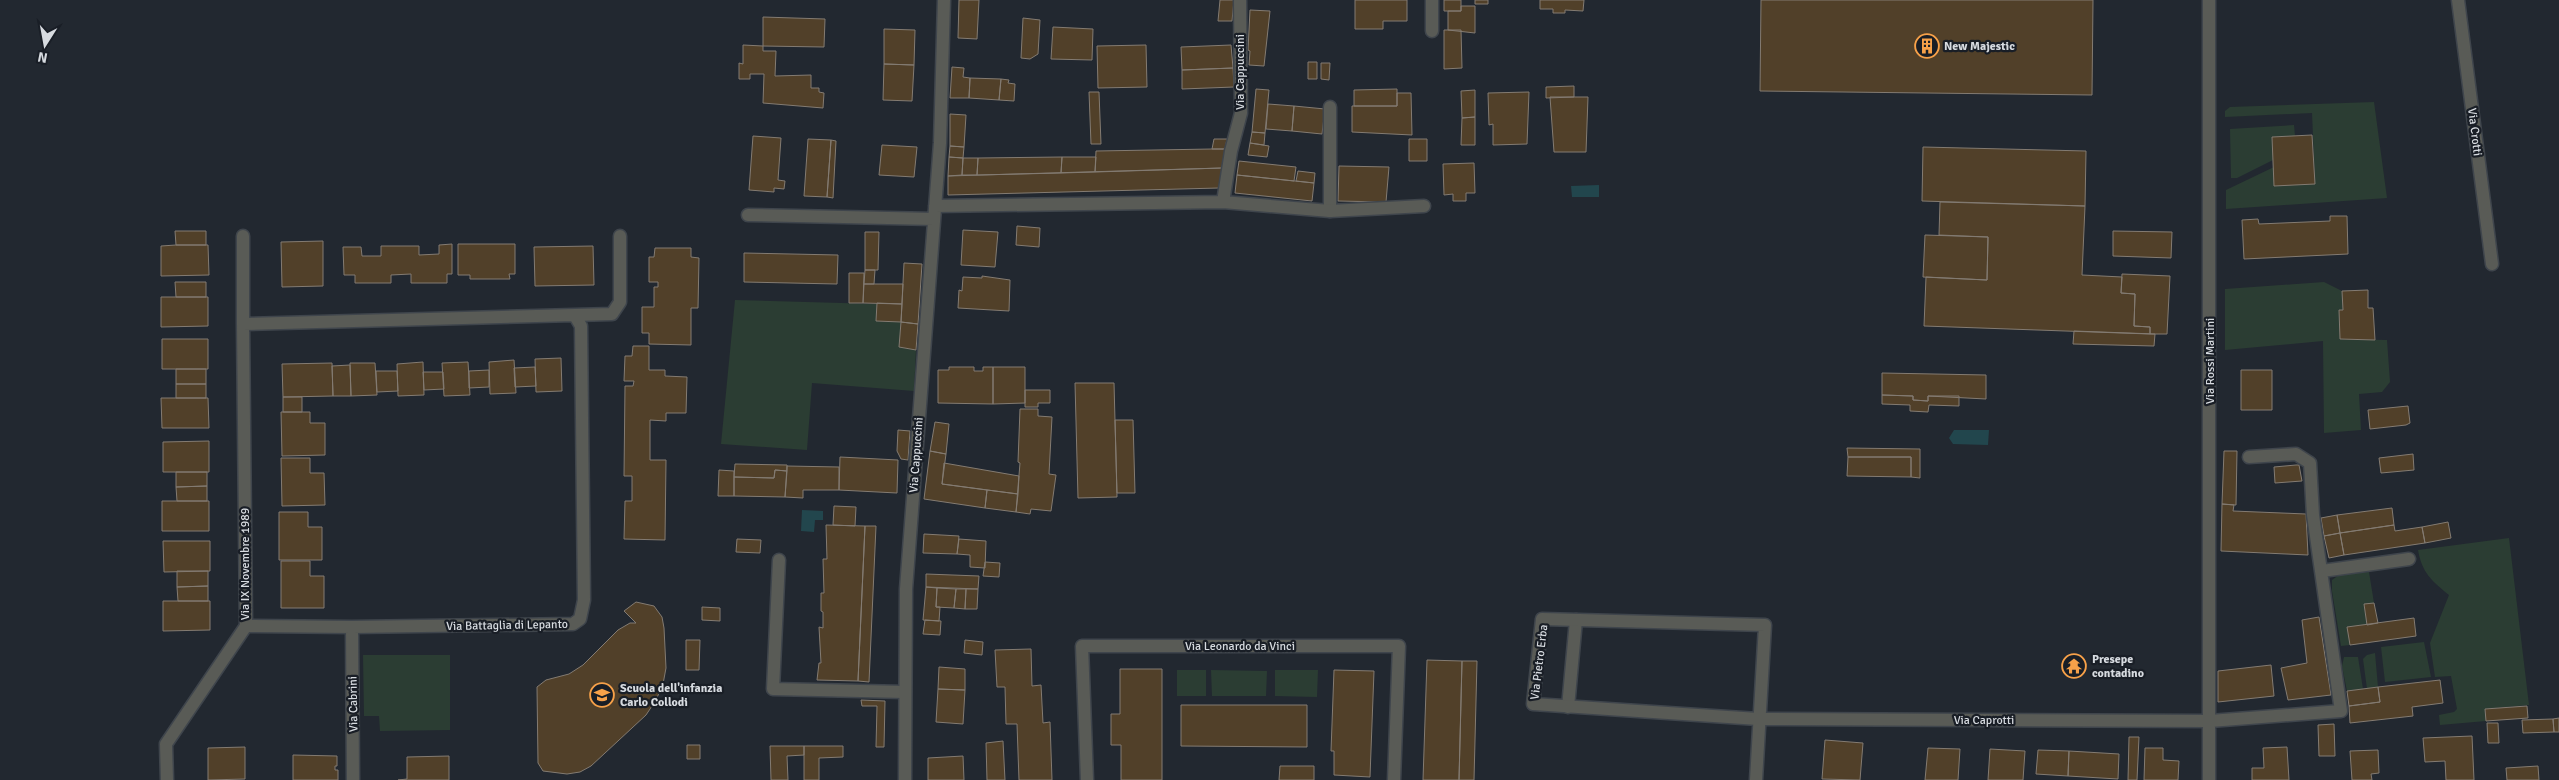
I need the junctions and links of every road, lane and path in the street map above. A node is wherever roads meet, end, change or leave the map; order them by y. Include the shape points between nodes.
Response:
1 (944, 0) edge
2 (1240, 0) edge
3 (1432, 0) edge
4 (2209, 0) edge
5 (2458, 0) edge
6 (1432, 31) dead end
7 (1330, 107) dead end
8 (1223, 202) junction
9 (1424, 206) dead end
10 (1330, 211) junction
11 (934, 212) junction
12 (748, 215) dead end
13 (243, 236) dead end
14 (620, 236) dead end
15 (2492, 264) dead end
16 (575, 316) junction
17 (243, 324) junction
18 (2249, 457) dead end
19 (2409, 559) dead end
20 (779, 560) dead end
21 (2322, 571) junction
22 (1576, 620) junction
23 (246, 626) junction
24 (352, 627) junction
25 (905, 692) junction
26 (1568, 707) junction
27 (1758, 719) junction
28 (2210, 721) junction
29 (167, 780) edge
30 (353, 780) edge
31 (905, 780) edge
32 (1088, 780) edge
33 (1394, 780) edge
34 (1756, 780) edge
35 (2209, 780) edge

1 - 11 street, Via Cappuccini
2 - 8 street, Via Cappuccini via 1241,113
3 - 6 street
4 - 28 street, Via Rossi Martini
5 - 15 street, Via Crotti
7 - 10 street
8 - 10 street
8 - 11 street
9 - 10 street
11 - 12 street
11 - 25 street, Via Cappuccini via 906,589
13 - 17 street, Via IX Novembre 1989
14 - 16 street via 620,302 617,310 606,315
16 - 17 street
16 - 24 street, Via Battaglia di Lepanto via 581,326 582,341 584,600 580,619 573,624
17 - 23 street, Via IX Novembre 1989
18 - 21 street via 2296,454 2310,463 2313,514
19 - 21 street
20 - 25 street via 773,689
21 - 28 street via 2341,711
22 - 26 street
22 - 26 street, Via Pietro Erba via 1542,619 1534,695 1534,704
22 - 27 street, Via Pietro Erba via 1765,625
23 - 24 street, Via Battaglia di Lepanto
23 - 29 street, Via IX Novembre 1989 via 166,744
24 - 30 street, Via Cabrini
25 - 31 street, Via Cappuccini
26 - 27 street, Via Pietro Erba
27 - 28 street, Via Caprotti
27 - 34 street, Via Pietro Erba
28 - 35 street, Via Rossi Martini
32 - 33 street, Via Leonardo da Vinci via 1082,646 1399,646

